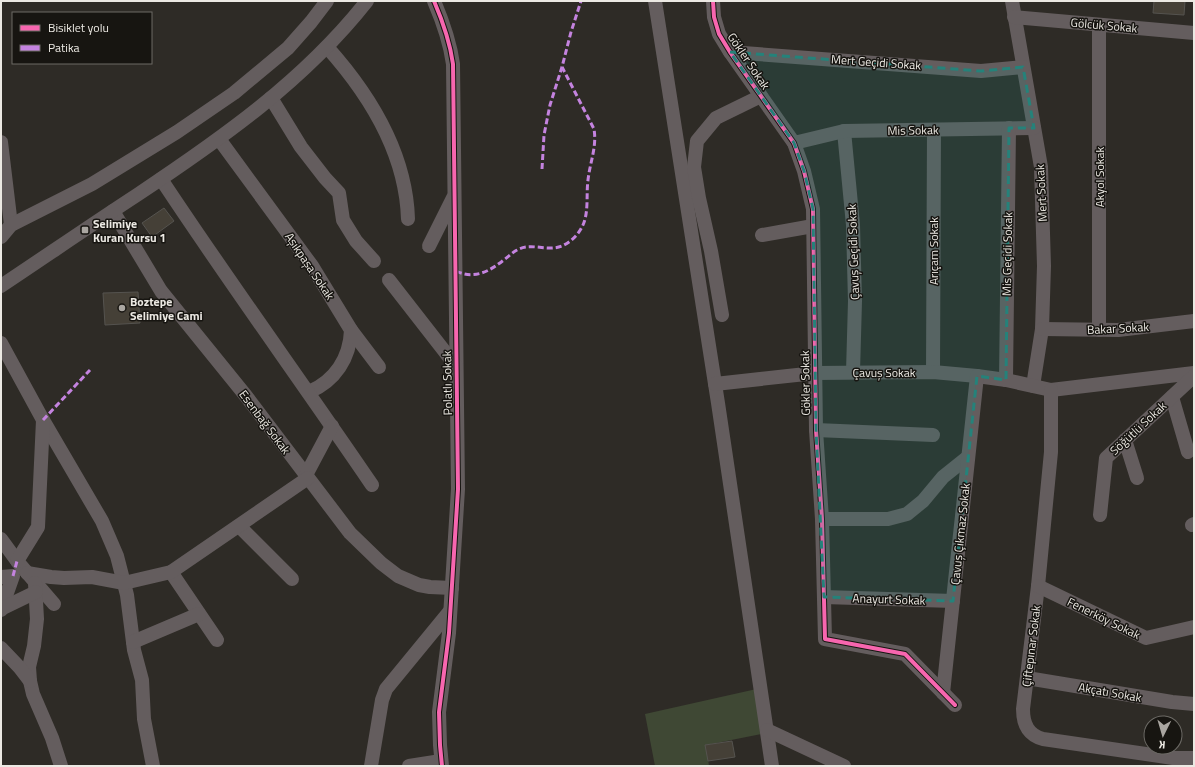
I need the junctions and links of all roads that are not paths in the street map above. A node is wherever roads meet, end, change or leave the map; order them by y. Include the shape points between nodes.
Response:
1 (327, 1) edge
2 (367, 1) edge
3 (434, 1) edge
4 (655, 1) edge
5 (713, 1) edge
6 (1012, 1) edge
7 (1014, 17) junction
8 (1099, 24) junction
9 (1194, 33) edge
10 (327, 47) junction
11 (730, 52) junction
12 (1023, 67) junction
13 (761, 96) junction
14 (271, 98) junction
15 (1009, 128) junction
16 (1034, 128) junction
17 (934, 130) junction
18 (844, 131) junction
19 (219, 139) junction
20 (1, 142) edge
21 (794, 143) junction
22 (161, 179) junction
23 (454, 196) junction
24 (113, 211) junction
25 (408, 219) dead end
26 (12, 225) junction
27 (813, 226) junction
28 (762, 235) dead end
29 (1, 237) edge
30 (429, 246) dead end
31 (374, 261) dead end
32 (389, 280) dead end
33 (1, 286) edge
34 (722, 315) dead end
35 (1194, 321) edge
36 (1042, 329) junction
37 (352, 330) junction
38 (1099, 330) junction
39 (1, 343) edge
40 (456, 366) junction
41 (379, 367) dead end
42 (853, 372) junction
43 (933, 372) junction
44 (815, 373) junction
45 (1194, 373) edge
46 (977, 376) junction
47 (1194, 376) edge
48 (1006, 380) junction
49 (715, 384) junction
50 (1033, 386) junction
51 (1051, 390) junction
52 (309, 392) junction
53 (1172, 397) junction
54 (44, 420) junction
55 (332, 426) junction
56 (816, 430) junction
57 (933, 435) dead end
58 (1126, 440) junction
59 (1188, 452) dead end
60 (968, 457) junction
61 (307, 476) junction
62 (1137, 478) dead end
63 (372, 485) dead end
64 (1100, 515) dead end
65 (822, 519) junction
66 (239, 526) junction
67 (1, 539) edge
68 (17, 561) junction
69 (171, 572) junction
70 (1, 577) edge
71 (292, 579) dead end
72 (32, 583) junction
73 (124, 583) junction
74 (1038, 586) junction
75 (452, 588) junction
76 (824, 597) junction
77 (953, 601) junction
78 (54, 604) dead end
79 (1, 609) edge
80 (450, 611) junction
81 (199, 614) junction
82 (1194, 627) edge
83 (217, 640) dead end
84 (133, 642) junction
85 (1, 648) edge
86 (1027, 678) junction
87 (30, 681) junction
88 (943, 693) junction
89 (1194, 704) edge
90 (955, 705) dead end
91 (767, 730) junction
92 (1143, 754) edge
93 (1144, 755) edge
94 (1150, 755) edge
95 (1194, 758) edge
96 (442, 764) edge
97 (61, 766) edge
98 (153, 766) edge
99 (371, 766) edge
100 (409, 766) edge
101 (772, 766) edge
102 (844, 766) edge
103 (1155, 766) edge

1 - 26 street via 275,60 206,113 92,184
2 - 10 street
3 - 23 street, Polatlı Sokak via 446,33 453,64
4 - 49 street
5 - 11 street, Gökler Sokak via 718,30
6 - 7 street, Mert Sokak
7 - 8 street, Gölcük Sokak
7 - 12 street, Mert Sokak
8 - 9 street, Gölcük Sokak
8 - 38 street, Akyol Sokak
10 - 14 street
10 - 25 street via 365,95 390,142 398,159 407,195
11 - 12 street, Mert Geçidi Sokak via 981,71
11 - 13 street, Gökler Sokak
12 - 16 street, Mert Sokak
13 - 21 street, Gökler Sokak
13 - 34 street via 716,118 697,141 694,167
14 - 19 street
14 - 31 street via 301,147 339,193 343,220 356,241
15 - 16 street, Mis Sokak
15 - 17 street, Mis Sokak
15 - 48 street, Mis Geçidi Sokak
16 - 36 street, Mert Sokak via 1041,181 1044,266
17 - 18 street, Mis Sokak
17 - 43 street, Arıçam Sokak
18 - 21 street, Mis Sokak
18 - 42 street, Çavuş Geçidi Sokak via 853,225
19 - 22 street
19 - 37 street, Aşıkpaşa Sokak via 312,266
20 - 26 street
21 - 27 street, Gökler Sokak via 808,183
22 - 24 street
22 - 52 street via 239,295
23 - 30 street
23 - 40 street, Polatlı Sokak
24 - 33 street
24 - 61 street, Esenbağ Sokak via 161,290
26 - 29 street
27 - 28 street
27 - 44 street, Gökler Sokak
32 - 40 street
35 - 38 street, Bakar Sokak
36 - 38 street, Bakar Sokak
36 - 50 street, Mert Sokak
37 - 41 street, Aşıkpaşa Sokak
37 - 52 street via 348,351 337,372 324,384
39 - 54 street
40 - 75 street, Polatlı Sokak via 458,489
42 - 43 street, Çavuş Sokak
42 - 44 street, Çavuş Sokak
43 - 46 street, Çavuş Sokak
44 - 49 street, Çavuş Sokak
44 - 56 street, Gökler Sokak
45 - 51 street
46 - 48 street, Çavuş Sokak
46 - 60 street, Çavuş Çıkmaz Sokak
47 - 53 street, Söğütlü Sokak
48 - 50 street, Çavuş Sokak
49 - 91 street
50 - 51 street, Çavuş Sokak
51 - 74 street, Çiftepınar Sokak via 1051,452
52 - 55 street
53 - 58 street, Söğütlü Sokak
53 - 59 street
54 - 68 street via 38,527
54 - 73 street via 102,521 117,556
55 - 61 street
55 - 63 street
56 - 57 street
56 - 65 street, Gökler Sokak
58 - 62 street
58 - 64 street, Söğütlü Sokak via 1106,458
60 - 65 street via 943,477 907,514 888,519
60 - 77 street, Çavuş Çıkmaz Sokak
61 - 66 street
61 - 75 street, Esenbağ Sokak via 350,533 389,570 419,585
65 - 76 street, Gökler Sokak
66 - 69 street
66 - 71 street
67 - 68 street
68 - 72 street
69 - 73 street
69 - 81 street
70 - 79 street via 13,576
72 - 73 street via 51,577 92,577
72 - 78 street
72 - 79 street
72 - 87 street via 36,629
73 - 84 street
74 - 82 street, Fenerköy Sokak via 1146,638
74 - 86 street, Çiftepınar Sokak
75 - 80 street, Polatlı Sokak
76 - 77 street, Anayurt Sokak
76 - 88 street, Gökler Sokak via 825,639 905,654
77 - 88 street, Çavuş Çıkmaz Sokak
80 - 96 street, Polatlı Sokak via 440,712
80 - 99 street via 386,689
81 - 83 street
81 - 84 street
84 - 98 street via 142,680 144,719
85 - 87 street
86 - 89 street, Akçatı Sokak
86 - 92 street, Çiftepınar Sokak via 1023,718 1034,736
87 - 97 street
88 - 90 street, Gökler Sokak
91 - 101 street
91 - 102 street
93 - 103 street
94 - 95 street, Çiftepınar Sokak
96 - 100 street

